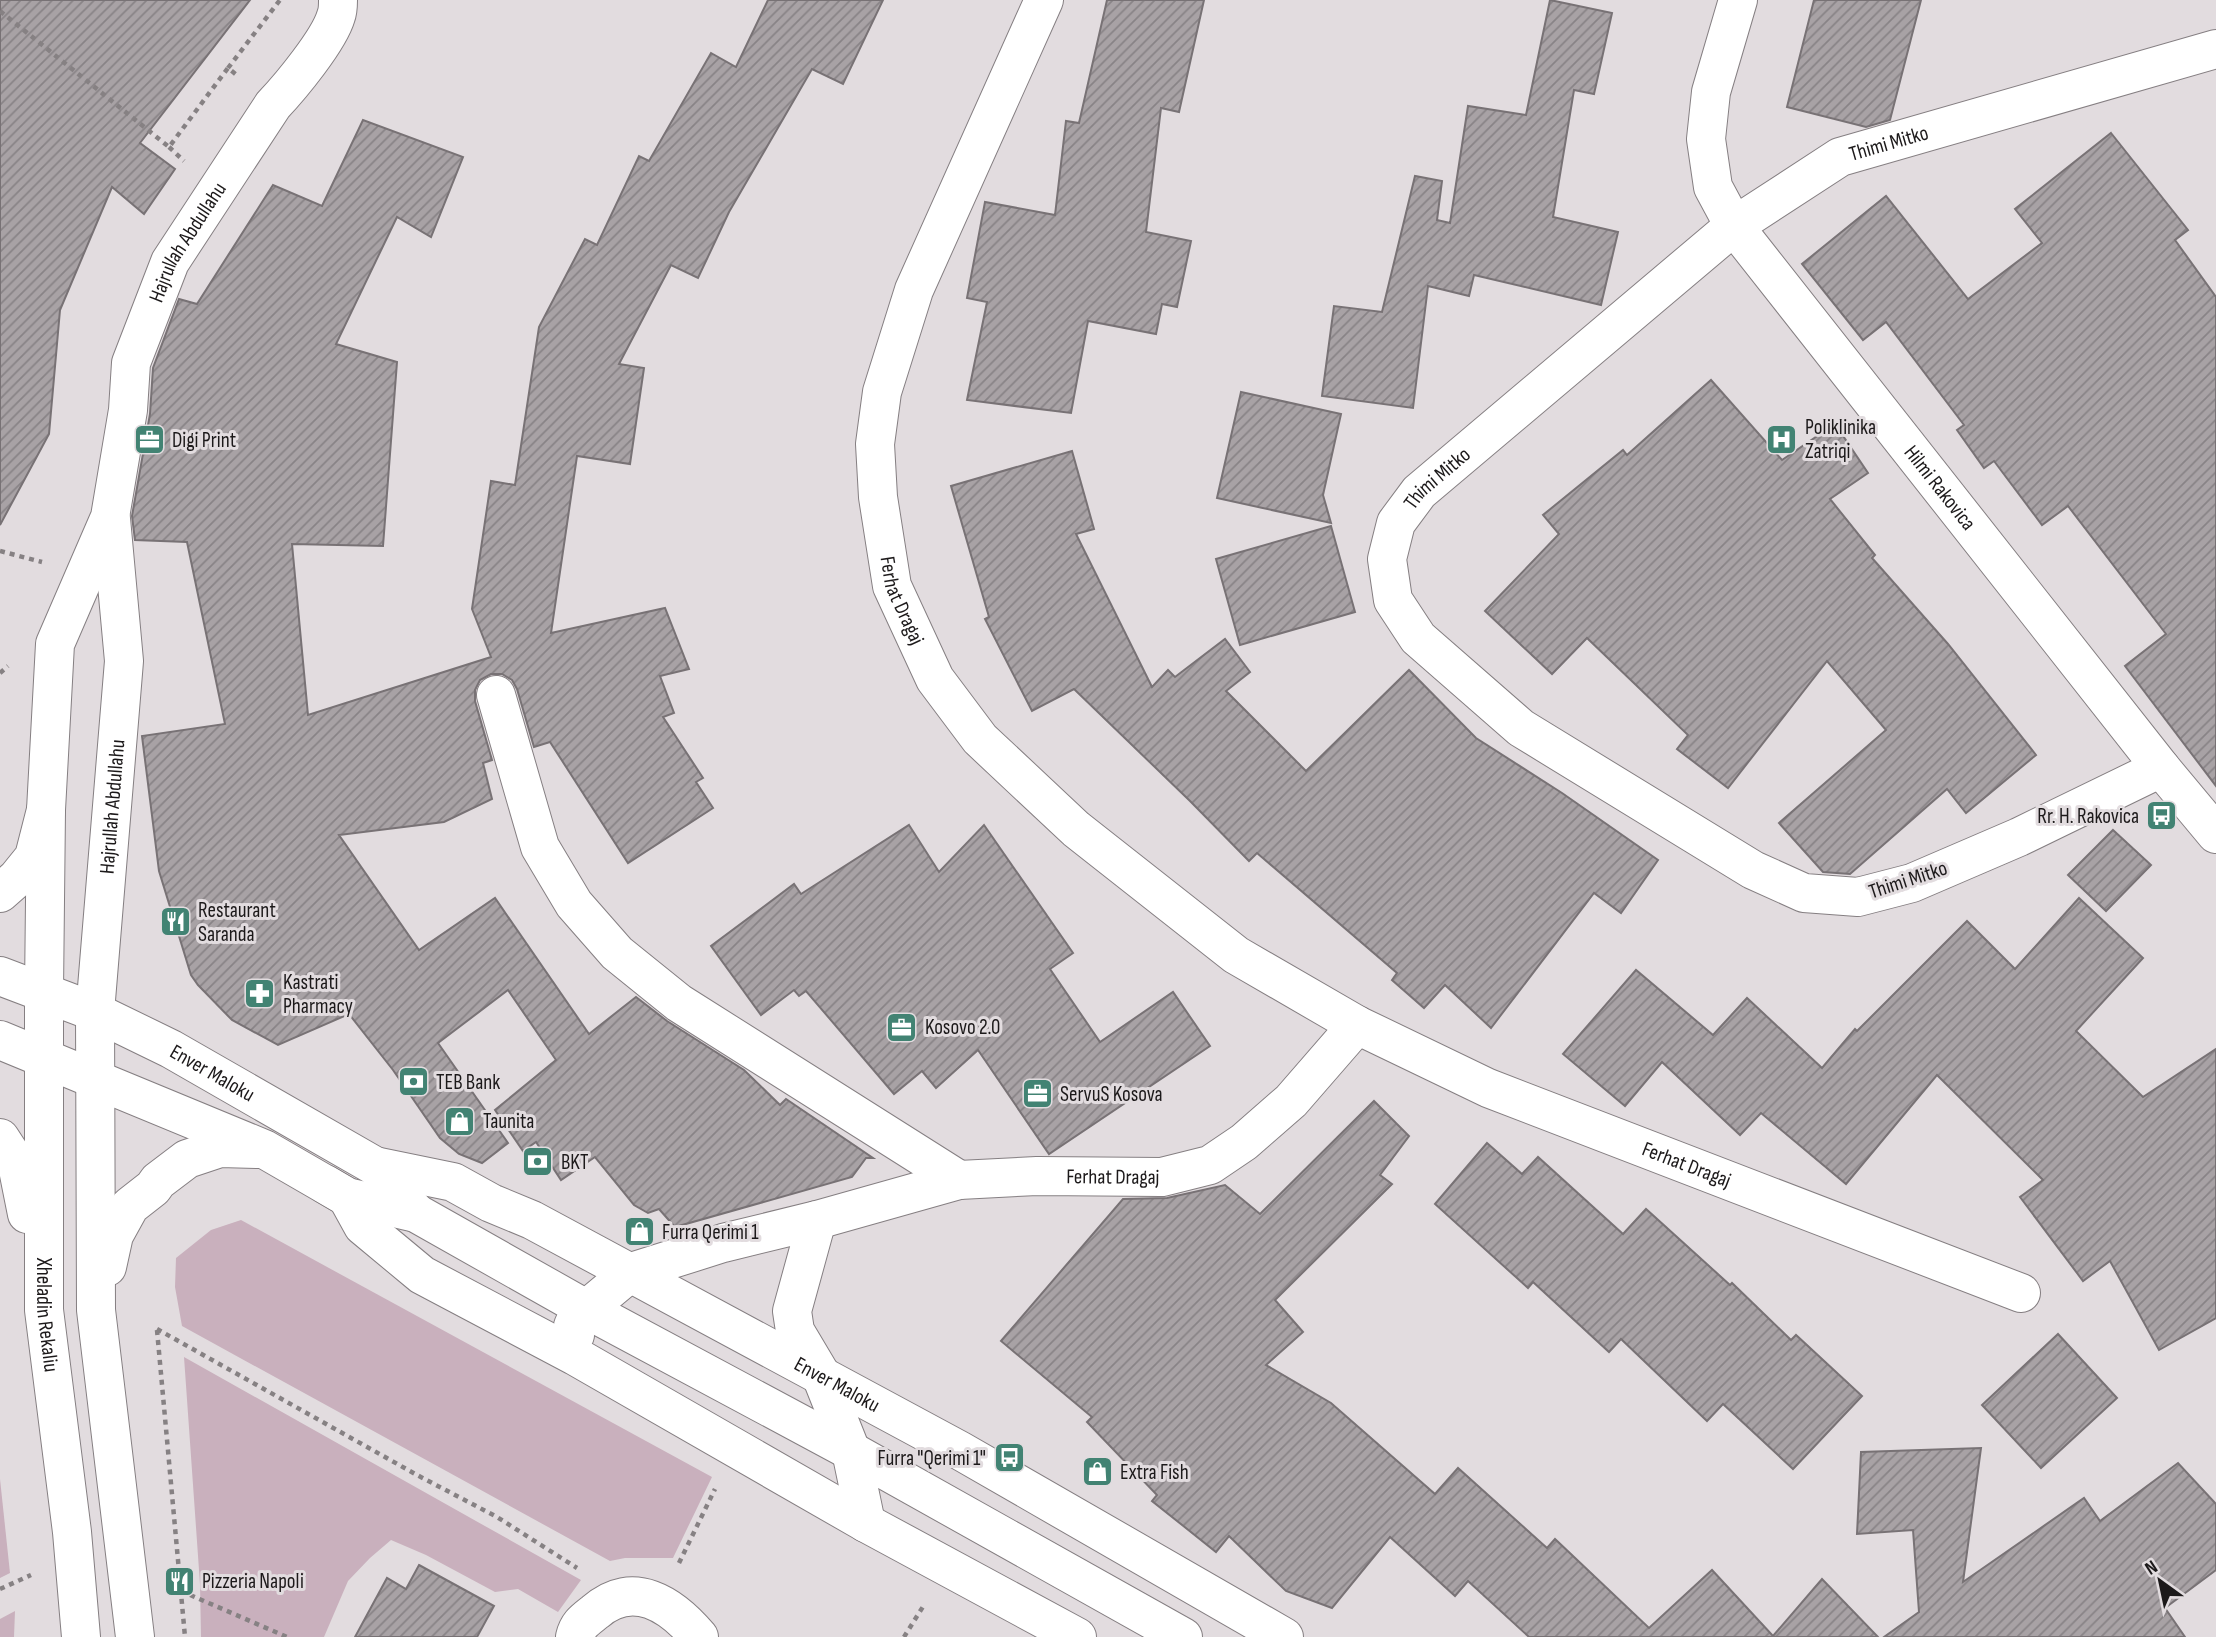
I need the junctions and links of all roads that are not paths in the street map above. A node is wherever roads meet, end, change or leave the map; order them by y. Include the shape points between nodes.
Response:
1 (338, 0) edge
2 (1044, 0) edge
3 (1738, 0) edge
4 (2216, 49) edge
5 (1734, 226) junction
6 (110, 517) junction
7 (496, 695) dead end
8 (2161, 768) junction
9 (46, 810) junction
10 (2216, 834) edge
11 (0, 893) edge
12 (0, 976) edge
13 (44, 992) junction
14 (95, 1012) junction
15 (1357, 1025) junction
16 (0, 1040) edge
17 (43, 1057) junction
18 (96, 1079) junction
19 (0, 1138) edge
20 (264, 1149) junction
21 (375, 1166) junction
22 (959, 1180) junction
23 (347, 1197) junction
24 (416, 1213) junction
25 (817, 1220) junction
26 (631, 1272) junction
27 (2021, 1293) dead end
28 (586, 1309) junction
29 (44, 1310) junction
30 (96, 1310) junction
31 (575, 1356) junction
32 (820, 1373) junction
33 (851, 1451) junction
34 (866, 1523) junction
35 (80, 1637) edge
36 (135, 1637) edge
37 (575, 1637) edge
38 (699, 1637) edge
39 (1077, 1637) edge
40 (1183, 1637) edge
41 (1284, 1637) edge

1 - 6 street, Hajrullah Abdullahu via 337,16 328,33 273,106 170,262 131,363
2 - 15 street, Ferhat Dragaj via 914,290 882,392 875,444 877,497 892,586 935,679 980,739 1076,829 1236,955
3 - 5 street, Hilmi Rakovica via 1711,92 1706,139 1713,187
4 - 5 street, Thimi Mitko via 1840,157
5 - 8 street, Hilmi Rakovica
5 - 8 street, Thimi Mitko via 1419,492 1396,523 1387,559 1394,600 1418,638 1521,728 1754,870 1804,893 1858,897 1912,883 2020,837
6 - 9 street, Hajrullah Abdullahu via 55,645
6 - 14 street, Hajrullah Abdullahu via 124,661
7 - 22 street via 540,847 574,904 617,953 679,1003
8 - 10 street, Hilmi Rakovica
9 - 11 street via 34,857
9 - 13 street, Hajrullah Abdullahu
12 - 13 street, Enver Maloku
13 - 14 street, Enver Maloku
13 - 17 street, Xheladin Rekaliu
14 - 18 street
14 - 21 street, Enver Maloku via 171,1049
15 - 22 street, Ferhat Dragaj via 1291,1101 1210,1165 1162,1177
15 - 27 street, Ferhat Dragaj via 1488,1088
16 - 17 street, Enver Maloku
17 - 18 street, Enver Maloku
17 - 29 street, Xheladin Rekaliu
18 - 20 street, Enver Maloku
18 - 30 street
19 - 29 street via 17,1164
20 - 23 street, Enver Maloku
20 - 30 street via 220,1148 187,1160 130,1206 114,1235
21 - 24 street, Enver Maloku
21 - 26 street, Enver Maloku via 453,1182
22 - 25 street, Ferhat Dragaj
23 - 24 street, Enver Maloku
23 - 31 street, Enver Maloku via 363,1226 422,1275
24 - 28 street, Enver Maloku
25 - 26 street, Ferhat Dragaj
25 - 32 street via 792,1311 795,1331
26 - 28 street
26 - 32 street, Enver Maloku
28 - 31 street via 573,1326
28 - 33 street, Enver Maloku
29 - 35 street, Xheladin Rekaliu via 72,1532
30 - 36 street
31 - 34 street, Enver Maloku
32 - 33 street
32 - 41 street, Enver Maloku
33 - 34 street
33 - 40 street, Enver Maloku
34 - 39 street, Enver Maloku
37 - 38 street via 578,1626 601,1606 639,1598 687,1622

